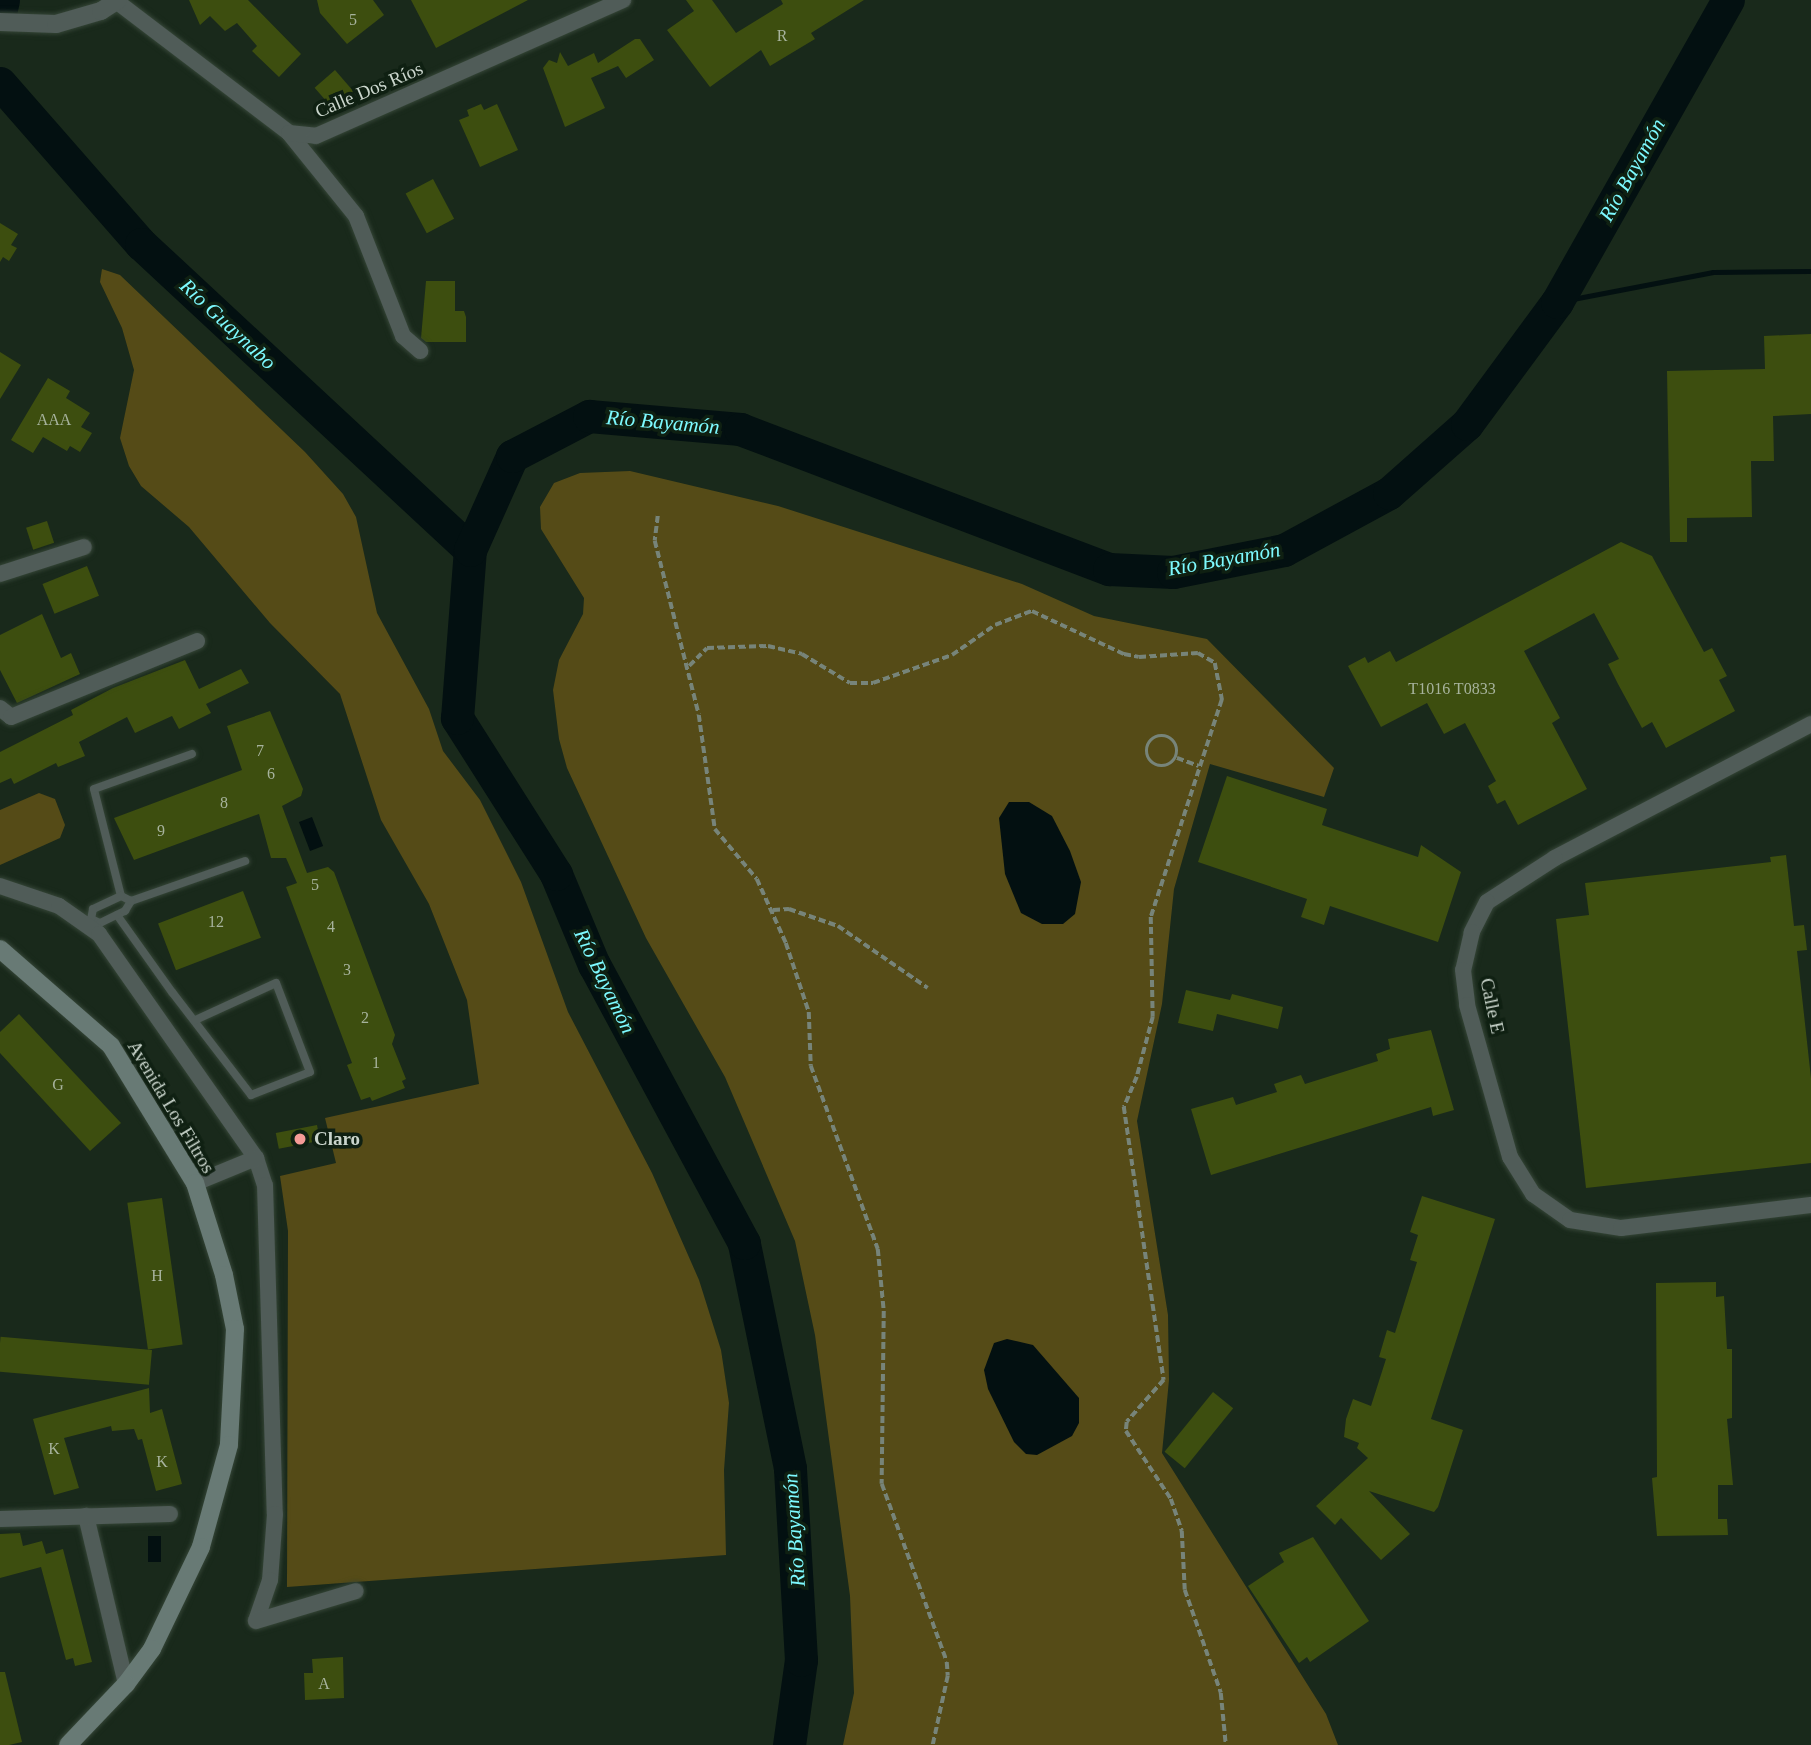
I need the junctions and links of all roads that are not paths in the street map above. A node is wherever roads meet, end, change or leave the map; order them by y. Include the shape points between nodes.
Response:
1 (623, 0) edge
2 (117, 1) edge
3 (0, 22) edge
4 (289, 133) junction
5 (419, 351) dead end
6 (84, 547) dead end
7 (0, 574) edge
8 (197, 641) dead end
9 (0, 708) edge
10 (1811, 724) edge
11 (192, 754) dead end
12 (245, 861) dead end
13 (0, 886) edge
14 (121, 895) junction
15 (131, 901) junction
16 (117, 915) junction
17 (87, 920) junction
18 (0, 949) edge
19 (195, 1020) junction
20 (256, 1158) junction
21 (195, 1183) junction
22 (1811, 1205) edge
23 (170, 1514) dead end
24 (86, 1516) junction
25 (0, 1520) edge
26 (356, 1591) dead end
27 (127, 1684) junction
28 (68, 1745) edge

1 - 4 street, Calle Dos Ríos via 316,136
2 - 3 street via 102,11 56,24
2 - 4 street
4 - 5 street via 356,216 402,336
6 - 7 street
8 - 9 street via 11,717
10 - 22 street, Calle E via 1555,859 1487,902 1472,932 1463,970 1468,1005 1510,1157 1533,1194 1570,1220 1620,1228
11 - 14 lane via 94,789
12 - 15 lane
13 - 17 street
14 - 15 lane
14 - 17 lane via 93,909
15 - 16 lane
16 - 17 lane via 100,923
16 - 19 lane
17 - 20 street
18 - 21 main road, Avenida Los Filtros via 111,1046
19 - 19 lane via 251,1095 310,1072 276,983
20 - 21 street
20 - 26 street via 264,1185 275,1514 270,1580 256,1621
21 - 27 main road, Avenida Los Filtros via 224,1275 234,1329 229,1445 201,1547 174,1609
23 - 24 street
24 - 25 street
24 - 27 street
27 - 28 main road, Avenida Los Filtros

